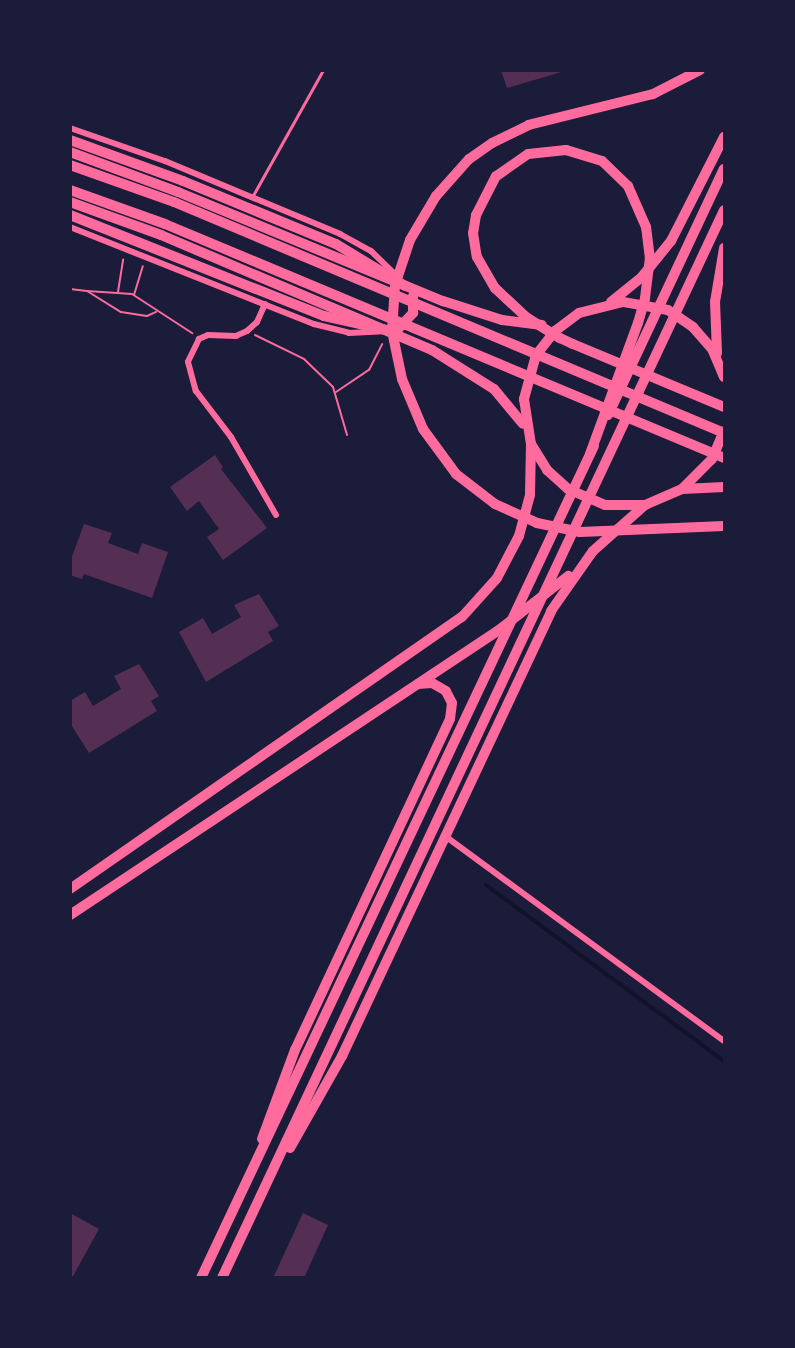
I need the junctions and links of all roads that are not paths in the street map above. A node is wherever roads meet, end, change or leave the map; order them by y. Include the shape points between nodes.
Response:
1 (323, 70) edge
2 (700, 70) edge
3 (70, 128) edge
4 (724, 137) edge
5 (70, 140) edge
6 (70, 152) edge
7 (70, 165) edge
8 (724, 169) edge
9 (70, 190) edge
10 (252, 197) junction
11 (70, 202) edge
12 (724, 210) edge
13 (70, 214) edge
14 (683, 223) junction
15 (70, 227) edge
16 (724, 246) edge
17 (405, 286) junction
18 (608, 303) junction
19 (265, 304) junction
20 (566, 321) junction
21 (387, 330) junction
22 (719, 362) junction
23 (724, 377) edge
24 (724, 407) edge
25 (526, 429) junction
26 (724, 432) edge
27 (531, 444) junction
28 (591, 454) junction
29 (724, 458) edge
30 (724, 487) edge
31 (682, 489) junction
32 (645, 505) junction
33 (276, 515) dead end
34 (724, 526) edge
35 (585, 560) junction
36 (412, 686) junction
37 (437, 747) junction
38 (479, 765) junction
39 (445, 836) junction
40 (70, 889) edge
41 (70, 915) edge
42 (724, 1041) edge
43 (252, 1173) junction
44 (268, 1181) junction
45 (201, 1278) edge
46 (222, 1278) edge

1 - 10 lane
2 - 34 main road via 653,93 529,125 469,159 436,196 410,240 395,285 392,331 402,379 423,429 456,474 495,504 537,523 580,532
3 - 10 street
4 - 14 main road
5 - 17 main road via 343,248
6 - 17 main road via 168,187
7 - 26 main road via 174,202
8 - 28 main road
9 - 29 main road via 187,233
10 - 17 street via 357,242 382,260
11 - 21 main road
12 - 44 main road
13 - 21 main road via 324,316
14 - 16 main road via 684,241 697,253 711,254
14 - 18 main road via 647,271
15 - 19 street
16 - 22 main road via 714,312
17 - 20 main road via 502,320 542,325
17 - 21 main road via 413,297 413,313 402,327
18 - 20 main road
18 - 22 main road via 638,302 668,310 693,327
19 - 21 street via 341,332
19 - 33 street via 257,322 247,331 236,336 208,335 199,339 188,362 190,380 231,437
20 - 25 main road via 544,342 530,369 524,399
21 - 25 main road via 477,376 508,403
22 - 23 main road
24 - 28 main road via 627,367 616,362 595,353 573,344 560,338 526,317 495,288 477,257 473,233 476,215 496,176 528,154 566,150 602,161 628,186 646,227 650,259 645,298 638,323 630,345 626,356 622,367 610,399
25 - 27 main road
26 - 31 main road via 712,459
27 - 32 main road via 547,470 580,496 618,507
27 - 40 main road via 532,482 519,536 497,578 462,617
28 - 43 main road
30 - 31 main road
31 - 32 main road
32 - 35 main road via 615,528
35 - 36 main road via 525,611
35 - 38 main road via 551,611
36 - 37 main road via 432,683 449,694 452,713
36 - 41 main road
37 - 38 main road via 451,740 466,742 477,753
37 - 43 main road via 295,1050
38 - 39 main road
39 - 42 street
39 - 44 main road via 336,1068
43 - 45 main road
44 - 46 main road

